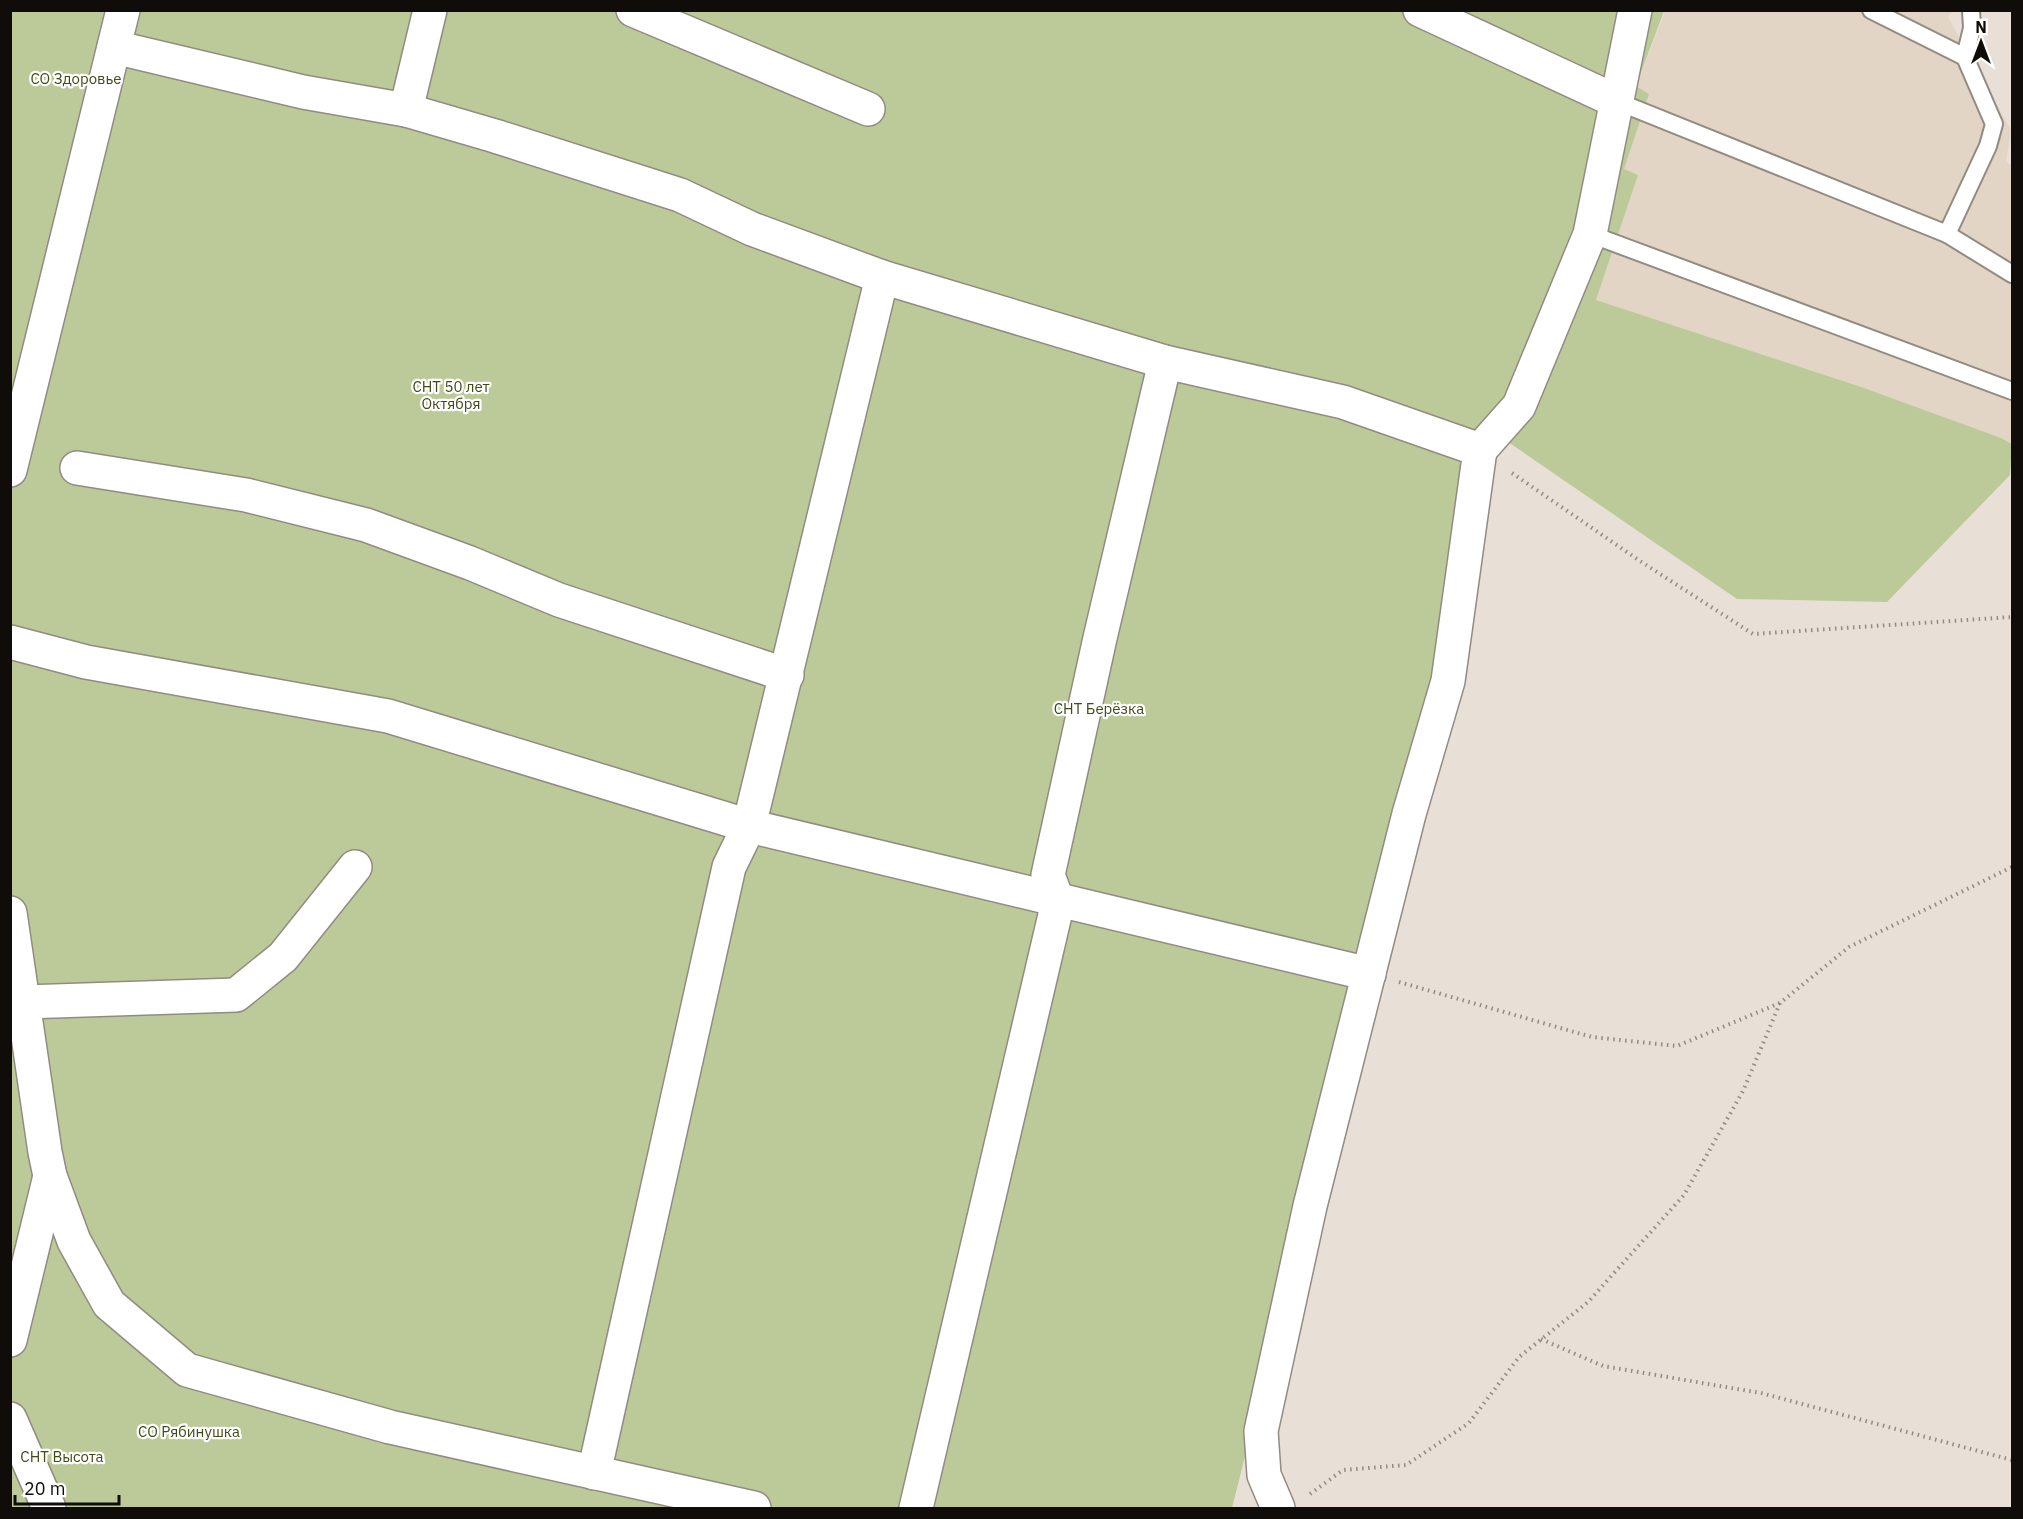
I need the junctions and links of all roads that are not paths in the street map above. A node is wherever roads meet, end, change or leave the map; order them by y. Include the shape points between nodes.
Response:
1 (123, 10) edge
2 (430, 10) edge
3 (633, 10) edge
4 (1420, 10) edge
5 (1635, 10) edge
6 (1871, 10) edge
7 (1971, 10) edge
8 (114, 47) junction
9 (1965, 57) junction
10 (1616, 101) junction
11 (868, 109) dead end
12 (406, 110) junction
13 (1590, 234) junction
14 (1947, 234) junction
15 (2013, 274) edge
16 (882, 277) junction
17 (1165, 362) junction
18 (2013, 391) edge
19 (1480, 450) junction
20 (12, 459) edge
21 (77, 468) dead end
22 (10, 642) edge
23 (787, 675) junction
24 (749, 826) junction
25 (355, 867) dead end
26 (1058, 902) junction
27 (10, 913) edge
28 (1370, 974) junction
29 (24, 1002) junction
30 (50, 1176) junction
31 (10, 1340) edge
32 (10, 1419) edge
33 (594, 1473) junction
34 (633, 1495) edge
35 (49, 1509) edge
36 (754, 1509) edge
37 (916, 1509) edge
38 (1278, 1509) edge

1 - 8 street
2 - 12 street
3 - 11 street
4 - 10 street
5 - 10 street
6 - 9 lane
7 - 9 lane via 1972,28
8 - 12 street via 303,92
8 - 20 street
9 - 14 lane via 1994,124 1988,147
10 - 13 street
10 - 14 lane
12 - 16 street via 680,195 752,229
13 - 18 lane
13 - 19 street via 1519,406
14 - 15 lane
16 - 17 street
16 - 23 street
17 - 19 street via 1343,402
17 - 26 street via 1048,875
19 - 28 street via 1448,681 1409,814
21 - 23 street via 246,495 366,525 559,600
22 - 24 street via 86,662 388,717
23 - 24 street
24 - 26 street
24 - 33 street via 729,867
25 - 29 street via 284,957 236,995
26 - 28 street
26 - 37 street
27 - 29 street
28 - 38 street via 1310,1206 1261,1431 1264,1475
29 - 30 street
30 - 31 street
30 - 33 street via 74,1240 109,1304 187,1370 390,1427
32 - 35 street
33 - 34 street
34 - 36 street

